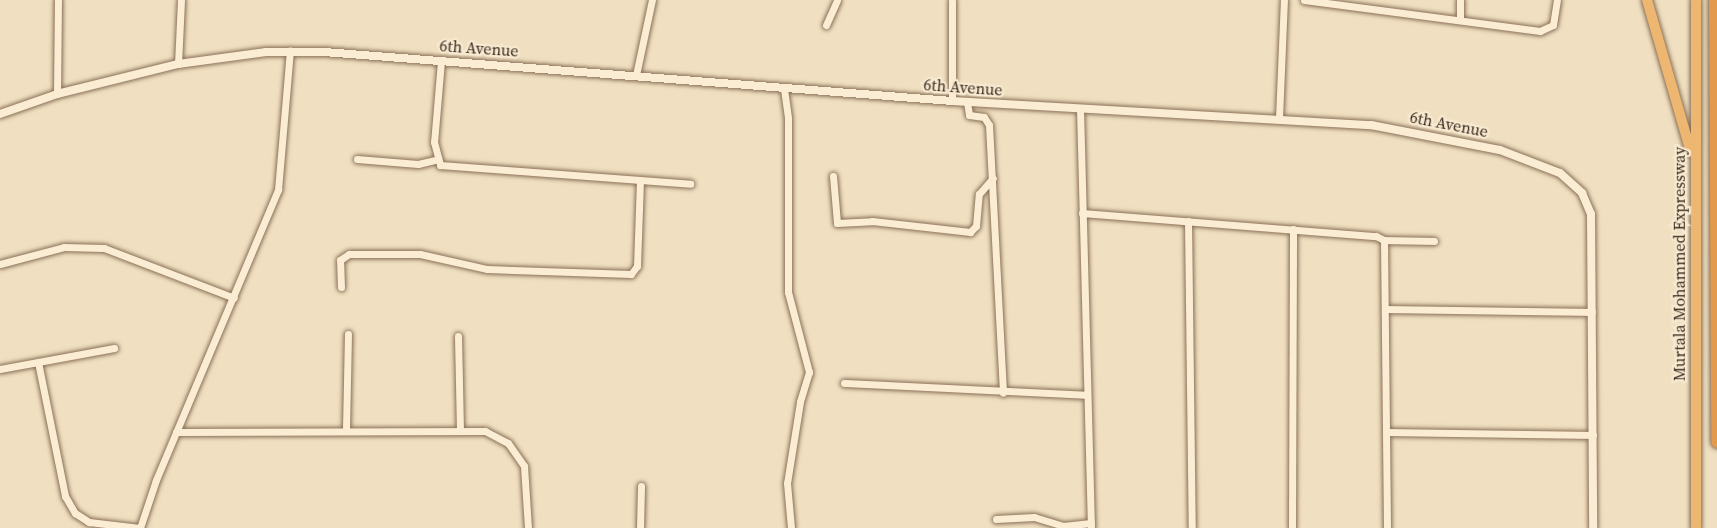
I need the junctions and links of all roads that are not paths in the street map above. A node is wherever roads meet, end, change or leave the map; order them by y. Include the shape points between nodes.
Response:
1 (58, 0) edge
2 (182, 0) edge
3 (652, 0) edge
4 (837, 0) edge
5 (952, 0) edge
6 (1284, 0) edge
7 (1305, 0) edge
8 (1460, 0) edge
9 (1557, 0) edge
10 (1647, 0) edge
11 (1696, 0) edge
12 (1715, 0) edge
13 (1362, 3) edge
14 (1460, 18) junction
15 (826, 25) dead end
16 (290, 51) junction
17 (441, 61) junction
18 (178, 64) junction
19 (636, 75) junction
20 (784, 89) junction
21 (57, 94) junction
22 (951, 101) junction
23 (967, 102) junction
24 (1080, 108) junction
25 (0, 114) edge
26 (1279, 118) junction
27 (357, 159) dead end
28 (436, 160) junction
29 (1695, 167) junction
30 (833, 176) dead end
31 (993, 178) junction
32 (640, 181) junction
33 (690, 184) dead end
34 (1082, 213) junction
35 (1188, 221) junction
36 (1293, 229) junction
37 (1384, 240) junction
38 (1434, 241) dead end
39 (0, 264) edge
40 (341, 287) dead end
41 (234, 298) junction
42 (1387, 309) junction
43 (1592, 312) junction
44 (348, 334) dead end
45 (458, 336) dead end
46 (114, 348) dead end
47 (38, 362) junction
48 (0, 369) edge
49 (844, 382) dead end
50 (1003, 393) junction
51 (1087, 395) junction
52 (346, 429) junction
53 (460, 430) junction
54 (176, 432) junction
55 (1388, 432) junction
56 (1593, 435) junction
57 (1717, 442) edge
58 (641, 486) dead end
59 (996, 519) dead end
60 (1091, 525) edge
61 (140, 528) edge
62 (528, 528) edge
63 (640, 528) edge
64 (791, 528) edge
65 (1192, 528) edge
66 (1293, 528) edge
67 (1387, 528) edge
68 (1593, 528) edge
69 (1696, 528) edge

1 - 21 street
2 - 18 street
3 - 19 street
4 - 15 street
5 - 22 street
6 - 26 street
7 - 13 street
8 - 14 street
9 - 14 street via 1556,18 1547,30
10 - 29 highway
11 - 29 highway, Murtala Mohammed Expressway
12 - 57 highway
13 - 14 street
16 - 17 street, 6th Avenue
16 - 18 street, 6th Avenue
16 - 41 street via 278,190
17 - 19 street, 6th Avenue
17 - 28 street
18 - 21 street, 6th Avenue
19 - 20 street, 6th Avenue
20 - 22 street, 6th Avenue
20 - 64 street via 788,118 788,292 809,372 787,483
21 - 25 street, 6th Avenue
22 - 23 street, 6th Avenue
23 - 24 street, 6th Avenue
23 - 31 street via 969,115 984,117 989,125
24 - 26 street, 6th Avenue
24 - 34 street
26 - 43 street, 6th Avenue via 1371,125 1439,136 1500,150 1560,174 1582,193 1591,213
27 - 28 street via 418,164
28 - 32 street via 444,166
29 - 69 highway, Murtala Mohammed Expressway
30 - 31 street via 837,223 872,221 970,232 976,226 979,194
31 - 50 street
32 - 33 street
32 - 40 street via 637,266 631,274 487,269 420,254 349,254 340,260
34 - 35 street
34 - 51 street
35 - 36 street
35 - 65 street
36 - 37 street via 1376,236
36 - 66 street
37 - 38 street
37 - 42 street
39 - 41 street via 64,247 94,246
41 - 54 street
42 - 43 street
42 - 55 street
43 - 56 street, 6th Avenue
44 - 52 street
45 - 53 street
46 - 47 street
47 - 48 street
47 - 61 street via 65,496 75,513 89,522
49 - 50 street
50 - 51 street
51 - 60 street
52 - 53 street
52 - 54 street
53 - 62 street via 493,434 515,450 524,466
54 - 61 street
55 - 56 street
55 - 67 street
56 - 68 street, 6th Avenue
58 - 63 street
59 - 60 street via 1034,517 1063,526

